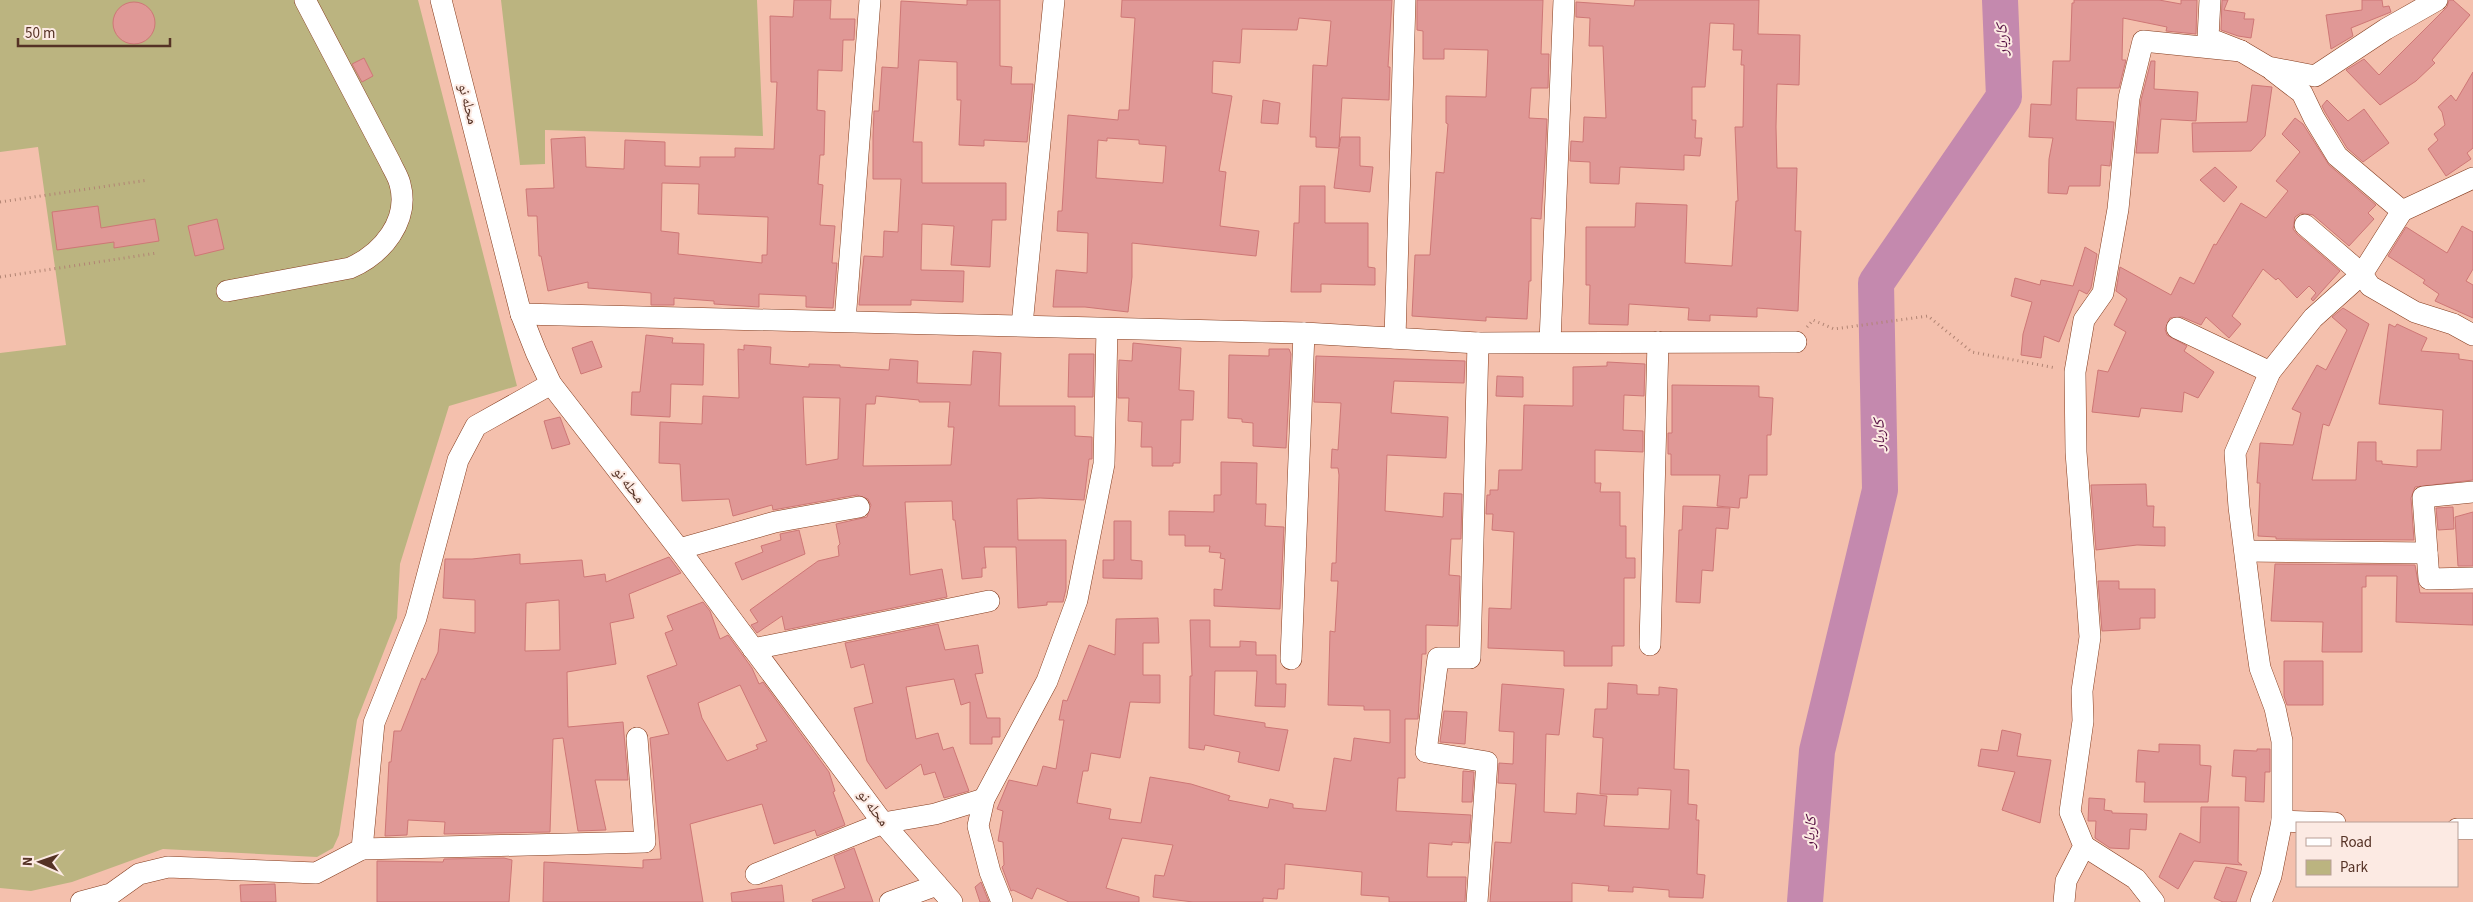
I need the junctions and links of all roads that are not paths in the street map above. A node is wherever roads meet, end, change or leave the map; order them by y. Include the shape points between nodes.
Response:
1 (305, 0) edge
2 (441, 0) edge
3 (870, 0) edge
4 (1054, 0) edge
5 (1405, 0) edge
6 (1564, 0) edge
7 (2210, 0) edge
8 (2437, 0) edge
9 (2241, 51) junction
10 (2268, 67) junction
11 (2473, 178) edge
12 (2402, 211) junction
13 (2305, 225) dead end
14 (2362, 274) junction
15 (227, 291) dead end
16 (521, 314) junction
17 (845, 321) junction
18 (1022, 325) junction
19 (2177, 328) dead end
20 (1107, 329) junction
21 (1304, 333) junction
22 (2473, 335) edge
23 (1395, 338) junction
24 (1550, 342) junction
25 (1658, 342) junction
26 (1796, 342) dead end
27 (1478, 343) junction
28 (2270, 372) junction
29 (551, 384) junction
30 (2473, 492) edge
31 (859, 507) dead end
32 (678, 549) junction
33 (2245, 551) junction
34 (2427, 553) junction
35 (2473, 578) edge
36 (989, 601) dead end
37 (1650, 644) dead end
38 (753, 648) junction
39 (1292, 660) dead end
40 (637, 738) dead end
41 (984, 799) junction
42 (2282, 821) junction
43 (2308, 822) edge
44 (883, 823) junction
45 (2458, 829) edge
46 (2473, 829) edge
47 (2084, 846) junction
48 (362, 849) junction
49 (756, 874) dead end
50 (936, 885) junction
51 (113, 898) edge
52 (81, 902) edge
53 (890, 902) edge
54 (952, 902) edge
55 (1002, 902) edge
56 (1478, 902) edge
57 (2064, 902) edge
58 (2154, 902) edge
59 (2261, 902) edge

1 - 15 street via 400,183 402,204 386,244 366,261 350,268
2 - 16 street, محله نو
3 - 17 street
4 - 18 street
5 - 23 street
6 - 24 street
7 - 9 street via 2208,38
8 - 10 street via 2386,29 2316,76
9 - 10 street
9 - 47 street via 2143,41 2129,98 2118,209 2103,294 2084,320 2075,372 2076,452 2090,637 2082,691 2083,721 2070,812
10 - 12 street via 2302,93 2337,156
11 - 12 street
12 - 14 street
13 - 14 street
14 - 22 street via 2370,286 2415,312 2453,324
14 - 28 street via 2313,318
16 - 17 street
16 - 29 street, محله نو
17 - 18 street
18 - 20 street
19 - 28 street
20 - 21 street
20 - 41 street via 1104,464 1077,600 1047,681
21 - 23 street
21 - 39 street
23 - 27 street
24 - 25 street
24 - 27 street
25 - 26 street
25 - 37 street
27 - 56 street via 1470,658 1438,658 1426,752 1487,762
28 - 33 street via 2236,453
29 - 32 street, محله نو
29 - 48 street via 476,426 458,460 416,618 374,723
30 - 34 street via 2423,497
31 - 32 street via 775,522
32 - 38 street, محله نو
33 - 34 street
33 - 42 street via 2260,668 2282,740
34 - 35 street via 2428,579
36 - 38 street
38 - 44 street, محله نو
40 - 48 street via 645,842
41 - 44 street via 935,814
41 - 55 street via 978,826
42 - 43 street
42 - 59 street via 2271,876
44 - 49 street
44 - 50 street, محله نو
45 - 46 street
47 - 57 street via 2066,881
47 - 58 street via 2136,878
48 - 51 street via 316,873 168,867 139,874
50 - 53 street
50 - 54 street, محله نو
51 - 52 street

